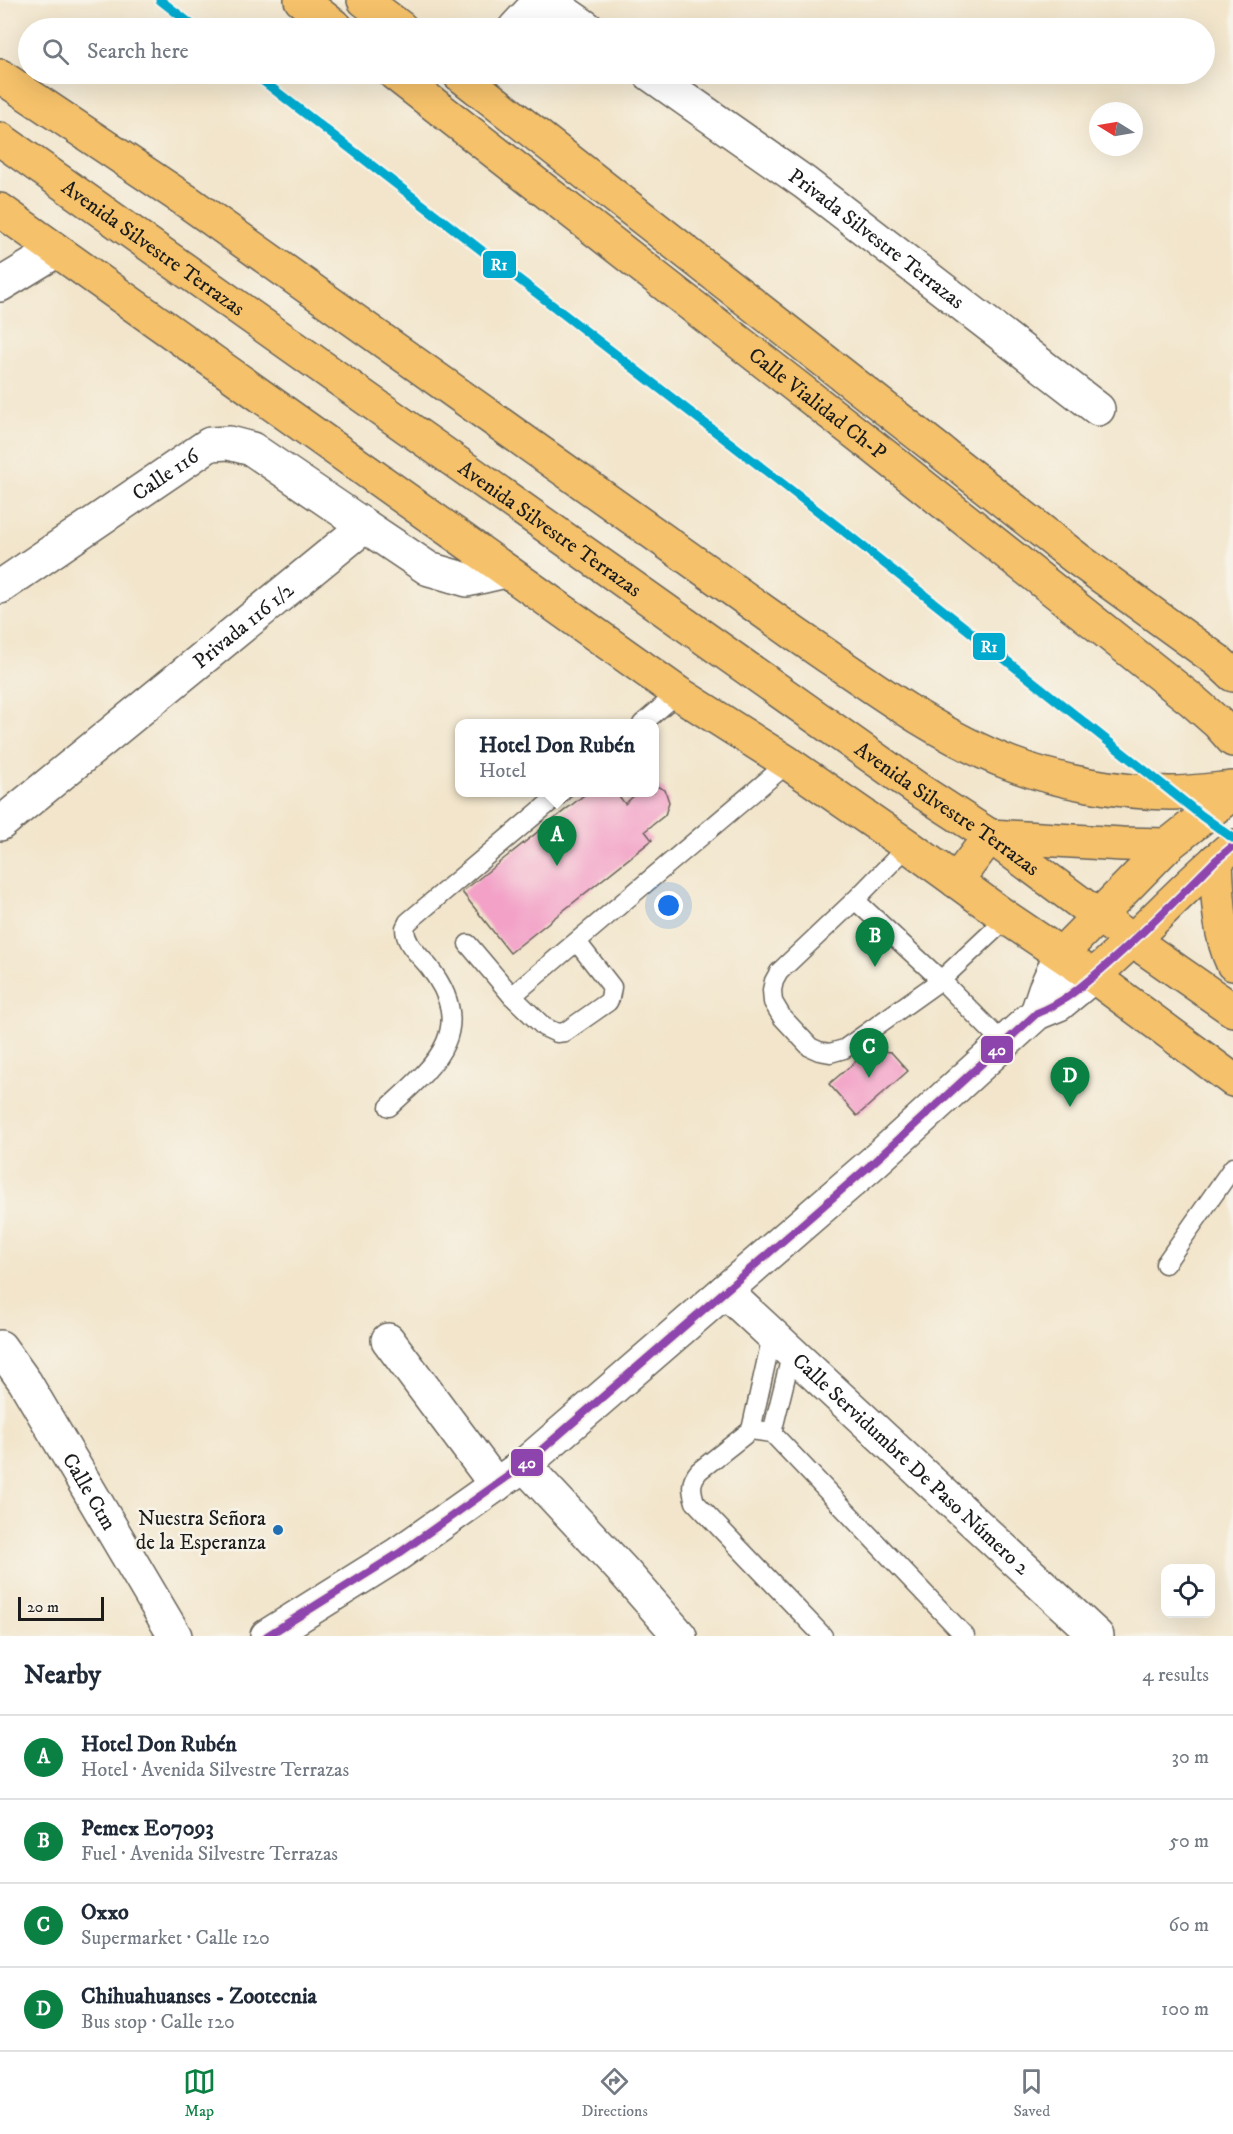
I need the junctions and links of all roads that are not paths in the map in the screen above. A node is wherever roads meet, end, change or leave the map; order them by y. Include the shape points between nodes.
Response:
1 (301, 0) edge
2 (364, 0) edge
3 (541, 0) edge
4 (547, 0) edge
5 (325, 18) edge
6 (388, 18) edge
7 (524, 18) edge
8 (573, 18) edge
9 (0, 76) edge
10 (408, 84) edge
11 (476, 84) edge
12 (664, 84) edge
13 (0, 140) edge
14 (0, 210) edge
15 (56, 251) junction
16 (0, 285) edge
17 (1098, 409) dead end
18 (365, 526) junction
19 (506, 572) junction
20 (2, 582) edge
21 (1233, 675) edge
22 (678, 693) junction
23 (647, 719) edge
24 (1233, 740) edge
25 (788, 763) junction
26 (1233, 790) edge
27 (556, 797) edge
28 (0, 824) edge
29 (990, 836) junction
30 (1168, 845) junction
31 (908, 846) junction
32 (1227, 861) edge
33 (956, 881) junction
34 (855, 900) junction
35 (1098, 916) junction
36 (1007, 918) junction
37 (1135, 940) junction
38 (577, 942) junction
39 (468, 944) dead end
40 (1061, 954) junction
41 (1233, 964) edge
42 (1094, 976) junction
43 (940, 980) junction
44 (512, 996) junction
45 (1233, 1010) edge
46 (1037, 1013) junction
47 (1004, 1044) junction
48 (1233, 1080) edge
49 (389, 1107) dead end
50 (1233, 1167) edge
51 (1166, 1264) dead end
52 (725, 1292) junction
53 (388, 1340) dead end
54 (782, 1344) junction
55 (0, 1347) edge
56 (751, 1430) junction
57 (772, 1433) junction
58 (524, 1465) junction
59 (496, 1485) junction
60 (175, 1636) edge
61 (267, 1636) edge
62 (680, 1636) edge
63 (823, 1636) edge
64 (965, 1636) edge
65 (1097, 1636) edge

1 - 5 main road
2 - 6 main road
3 - 7 street
4 - 8 street
9 - 26 main road via 188,202 798,636 960,740 1008,763 1087,783 1170,793
10 - 24 main road, Calle Vialidad Ch-P via 1193,700
11 - 21 main road, Calle Vialidad Ch-P via 1076,558
12 - 17 street, Privada Silvestre Terrazas via 805,183
13 - 29 main road, Avenida Silvestre Terrazas via 919,790
14 - 15 main road
15 - 16 street
15 - 19 main road
18 - 19 street via 429,569 467,580
18 - 20 street, Calle 116 via 252,449 228,442 210,444
18 - 28 street, Privada 116 1/2
19 - 22 main road
22 - 23 lane
22 - 25 main road
25 - 31 main road
25 - 38 lane
26 - 30 main road
27 - 49 lane via 408,922 408,943 436,976 448,1006 450,1025 440,1056
29 - 30 main road
29 - 33 main road
29 - 35 main road, Avenida Silvestre Terrazas
30 - 35 main road
31 - 33 main road
31 - 34 lane
32 - 37 main road
32 - 41 main road via 1220,915
33 - 36 main road
34 - 43 lane
34 - 43 lane via 774,981 773,1002 810,1047 830,1053 844,1049
35 - 37 main road, Avenida Silvestre Terrazas
35 - 40 main road
36 - 40 main road
36 - 43 lane
37 - 42 main road
37 - 45 main road, Avenida Silvestre Terrazas
38 - 44 lane
38 - 44 lane via 612,987 608,1002 565,1032 557,1033 544,1028
39 - 44 lane
40 - 42 main road
40 - 46 street
42 - 46 street via 1059,1004
42 - 48 main road
43 - 47 lane
46 - 47 street
47 - 52 street
50 - 51 lane
52 - 54 street, Calle Servidumbre De Paso Número 2
52 - 58 street
53 - 59 street
54 - 56 lane
54 - 57 lane
54 - 65 street, Calle Servidumbre De Paso Número 2
55 - 60 street, Calle Ctm via 25,1382
56 - 57 lane
56 - 63 lane via 699,1471 691,1489 695,1502
57 - 64 lane
58 - 59 street
58 - 62 street
59 - 61 street via 398,1554

